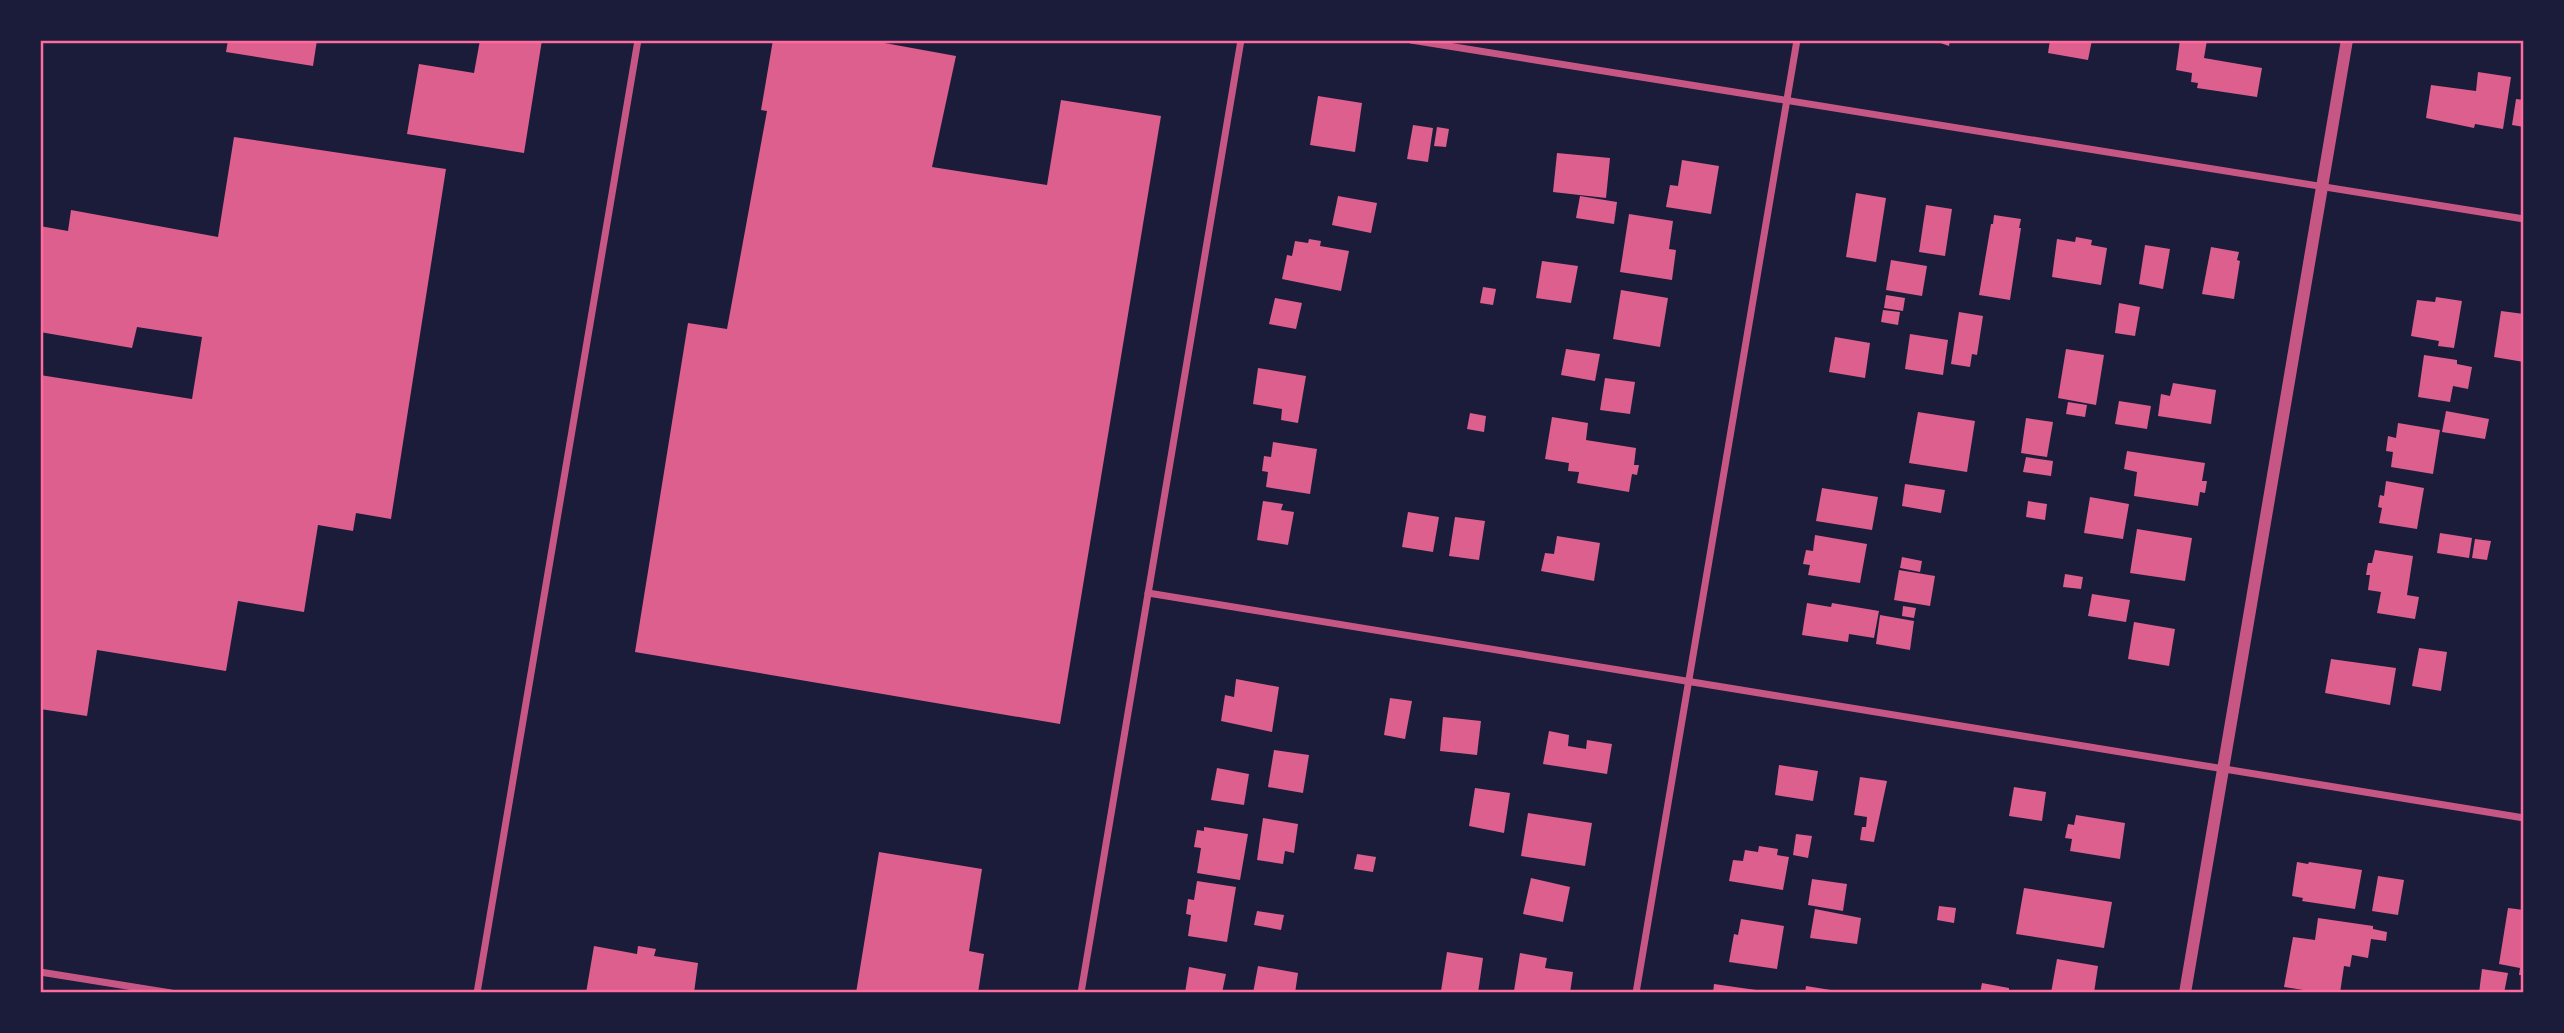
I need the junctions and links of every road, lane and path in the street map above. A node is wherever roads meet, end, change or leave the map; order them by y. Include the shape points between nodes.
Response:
1 (638, 40) edge
2 (1241, 40) edge
3 (1411, 40) edge
4 (1797, 40) edge
5 (2347, 40) edge
6 (1786, 101) junction
7 (2322, 187) junction
8 (2524, 219) edge
9 (1148, 593) junction
10 (1688, 681) junction
11 (2223, 769) junction
12 (2524, 818) edge
13 (40, 972) edge
14 (172, 993) edge
15 (477, 993) edge
16 (1081, 993) edge
17 (1636, 993) edge
18 (2185, 993) edge

1 - 15 street
2 - 9 street
3 - 6 street
4 - 6 street
5 - 7 street
6 - 7 street
6 - 10 street
7 - 8 street
7 - 11 street
9 - 10 street
9 - 16 street
10 - 11 street
10 - 17 street
11 - 12 street
11 - 18 street
13 - 14 street

